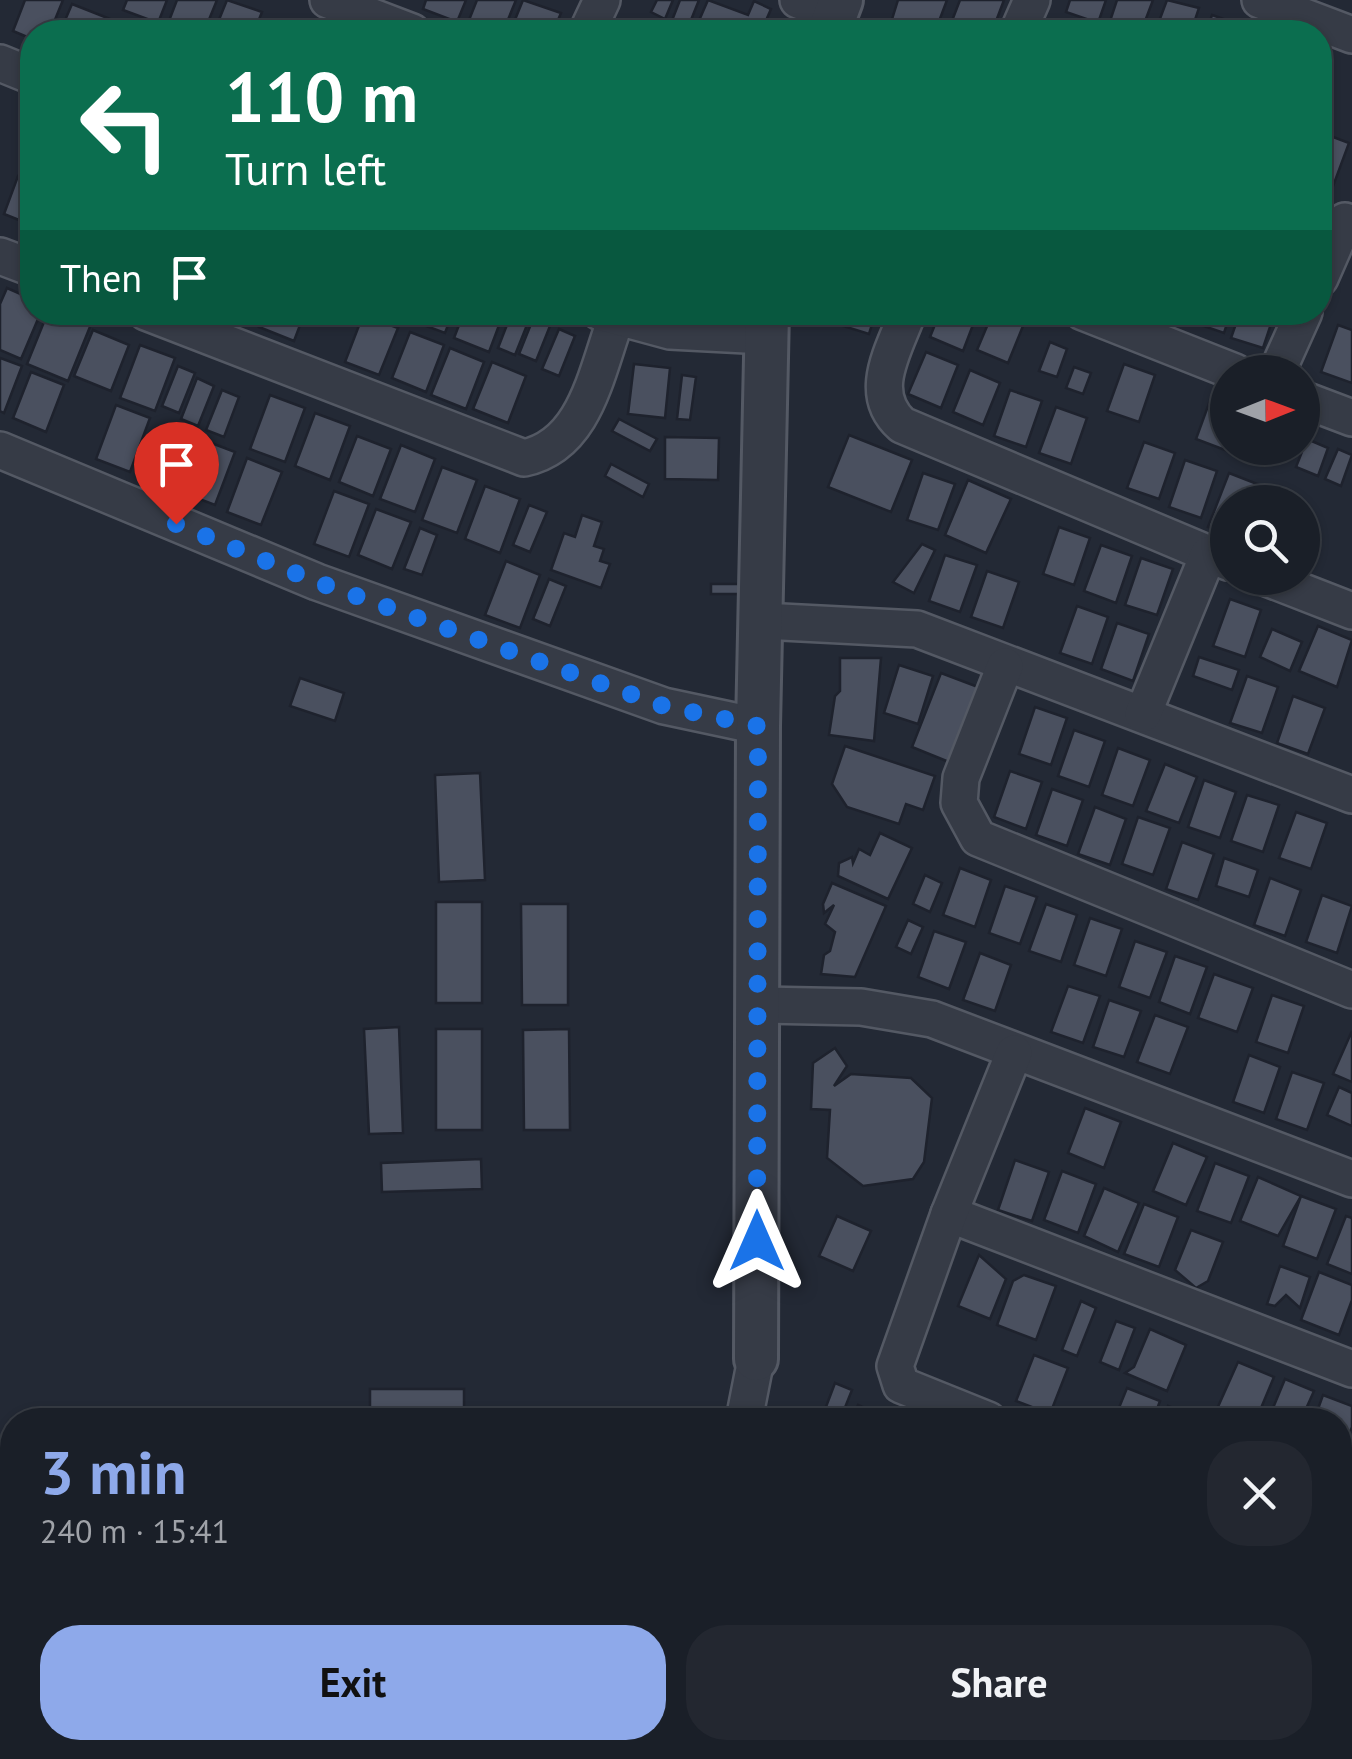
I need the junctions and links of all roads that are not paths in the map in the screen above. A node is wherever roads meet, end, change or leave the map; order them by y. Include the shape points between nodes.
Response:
1 (328, 0) edge
2 (1260, 0) edge
3 (380, 20) edge
4 (1311, 20) edge
5 (180, 325) edge
6 (605, 325) edge
7 (655, 325) edge
8 (760, 325) edge
9 (766, 325) edge
10 (903, 325) edge
11 (1116, 325) edge
12 (1298, 325) edge
13 (1285, 355) edge
14 (1210, 362) edge
15 (1320, 406) edge
16 (1352, 418) edge
17 (0, 450) edge
18 (1210, 555) edge
19 (1210, 575) edge
20 (1311, 595) edge
21 (1352, 611) edge
22 (762, 621) junction
23 (1005, 666) junction
24 (1143, 714) junction
25 (758, 726) junction
26 (1352, 795) edge
27 (1352, 990) edge
28 (758, 1005) junction
29 (1014, 1053) junction
30 (1352, 1178) edge
31 (948, 1214) junction
32 (756, 1359) joint
33 (1352, 1369) edge
34 (746, 1408) edge
35 (959, 1408) edge

1 - 3 street
2 - 4 street
5 - 6 street via 524,458 558,447 573,432
7 - 8 street via 702,334
9 - 22 street
10 - 18 street via 883,379 884,399 902,425
11 - 14 street
12 - 13 street
15 - 16 street
17 - 25 street via 317,582 664,706
19 - 24 street
20 - 21 street
22 - 23 street via 917,630
22 - 25 street
23 - 24 street
23 - 27 street via 961,778 959,803 978,838
24 - 26 street
25 - 28 street
28 - 29 street via 861,1008 932,1019
28 - 32 street
29 - 30 street
29 - 31 street
31 - 33 street
31 - 35 street via 895,1366 902,1385
32 - 34 street

